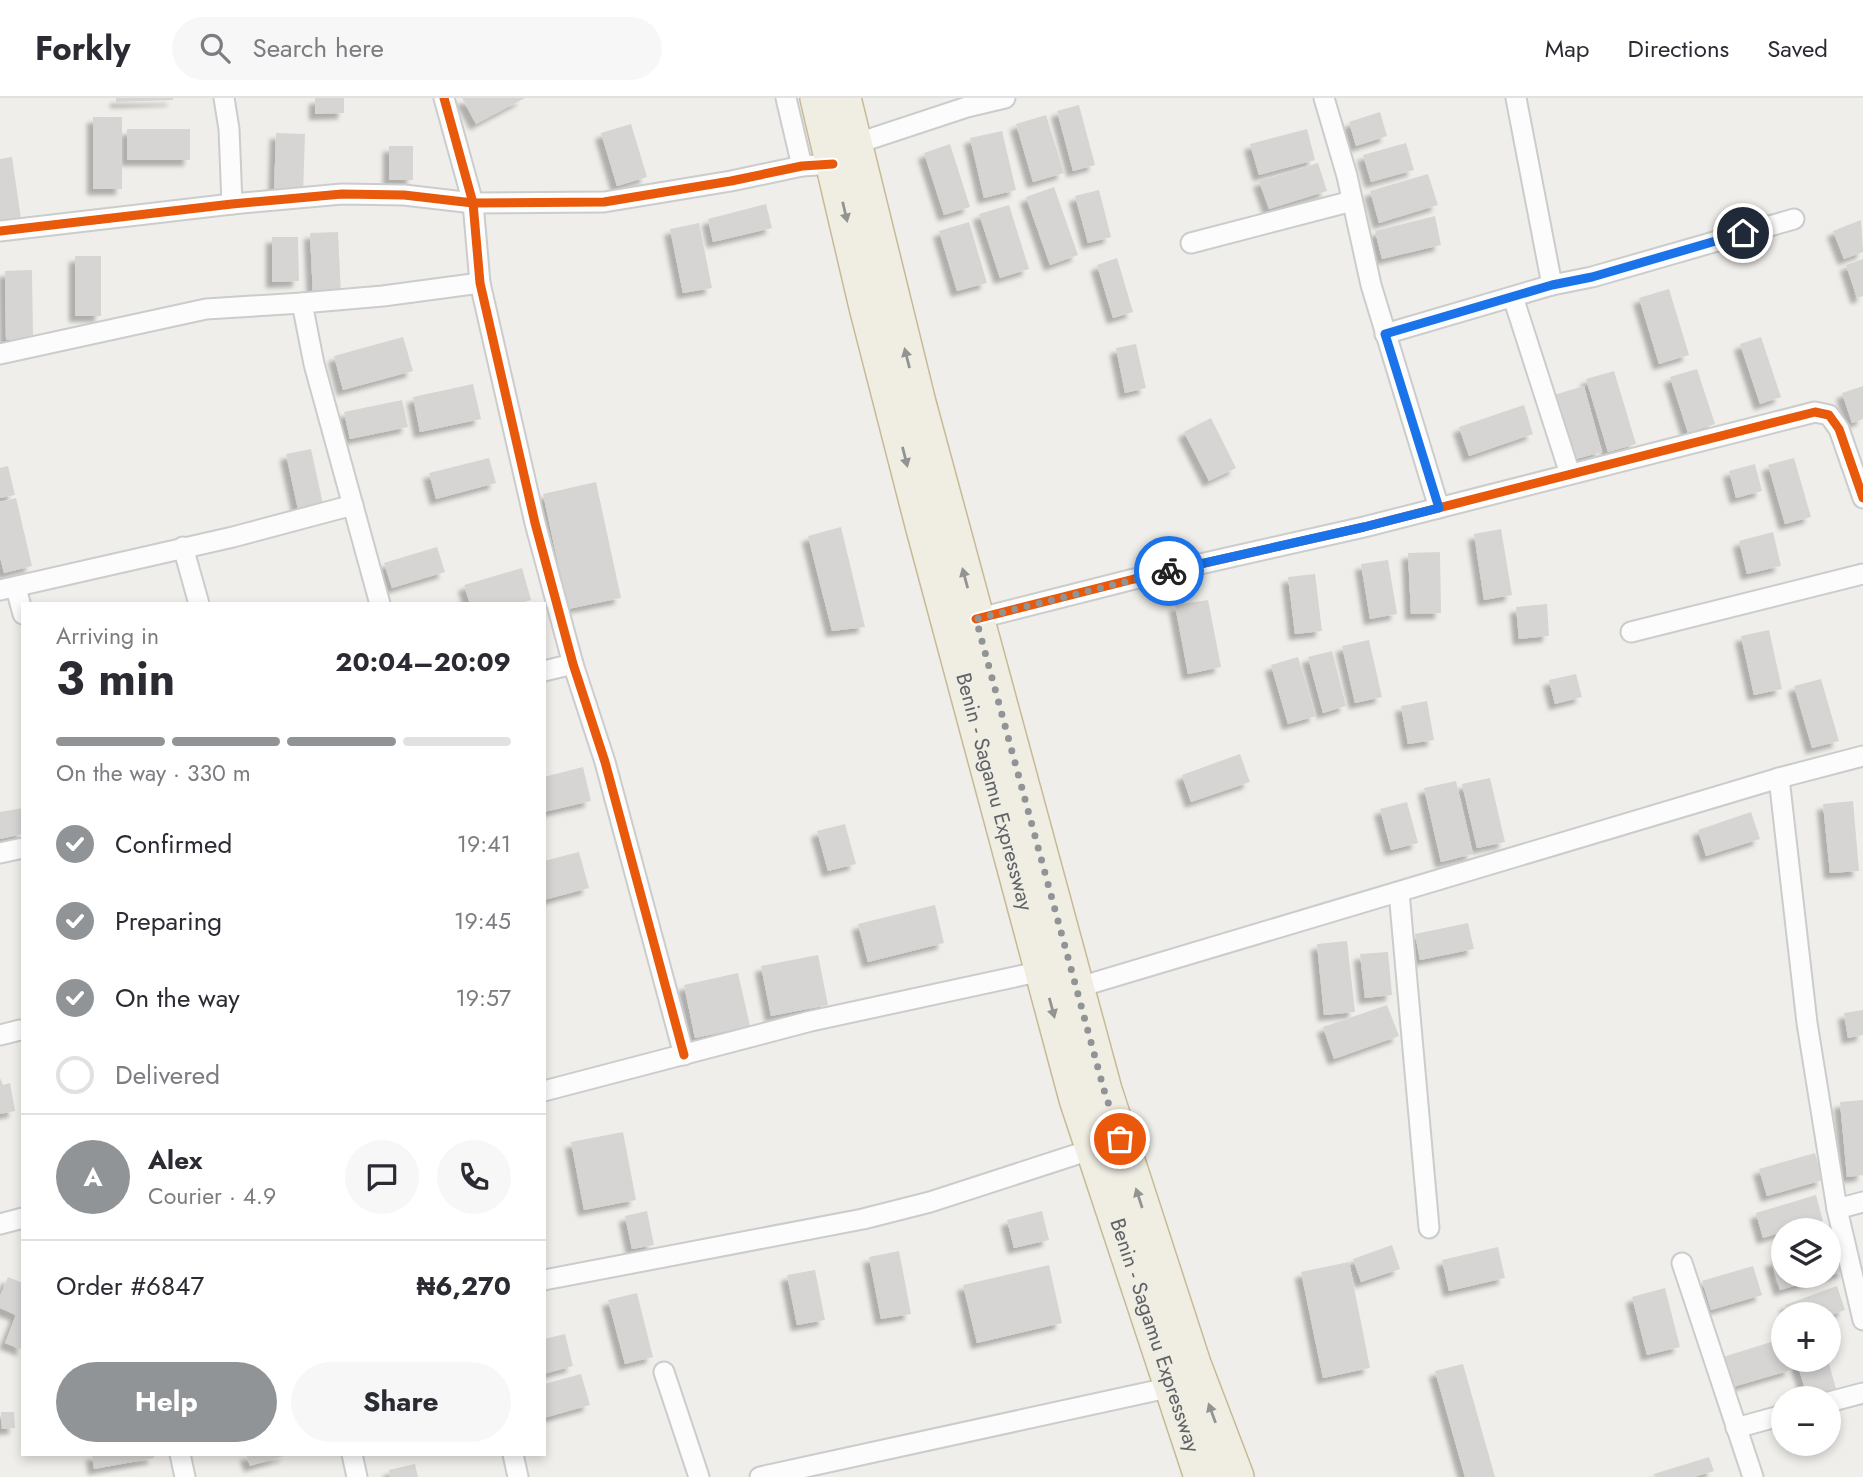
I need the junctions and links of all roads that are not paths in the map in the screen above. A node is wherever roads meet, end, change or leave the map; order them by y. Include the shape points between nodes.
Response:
1 (224, 98) edge
2 (444, 98) edge
3 (786, 98) edge
4 (818, 98) edge
5 (843, 98) edge
6 (1005, 98) edge
7 (1324, 98) edge
8 (1517, 98) edge
9 (830, 158) junction
10 (1352, 201) junction
11 (473, 203) junction
12 (232, 204) junction
13 (1794, 219) dead end
14 (0, 231) edge
15 (1191, 243) dead end
16 (480, 283) junction
17 (1552, 285) junction
18 (1513, 297) junction
19 (302, 303) junction
20 (1385, 334) junction
21 (0, 354) edge
22 (1570, 474) junction
23 (1863, 498) edge
24 (353, 505) junction
25 (1439, 508) junction
26 (183, 547) junction
27 (1863, 574) edge
28 (8, 589) edge
29 (198, 602) edge
30 (379, 602) edge
31 (21, 611) edge
32 (976, 619) junction
33 (1631, 632) dead end
34 (573, 664) junction
35 (546, 671) edge
36 (1863, 756) edge
37 (1779, 778) junction
38 (21, 848) edge
39 (0, 853) edge
40 (1399, 892) junction
41 (1042, 971) junction
42 (1076, 988) junction
43 (0, 1034) edge
44 (21, 1034) edge
45 (684, 1055) junction
46 (546, 1090) edge
47 (1093, 1149) junction
48 (1863, 1202) edge
49 (1837, 1209) junction
50 (21, 1219) edge
51 (0, 1224) edge
52 (1429, 1228) dead end
53 (1682, 1263) dead end
54 (546, 1280) edge
55 (1863, 1320) edge
56 (664, 1372) dead end
57 (1172, 1387) junction
58 (1863, 1393) edge
59 (1841, 1399) edge
60 (1771, 1418) edge
61 (1736, 1428) junction
62 (181, 1456) edge
63 (352, 1456) edge
64 (513, 1456) edge
65 (186, 1477) edge
66 (357, 1477) edge
67 (518, 1477) edge
68 (699, 1477) edge
69 (760, 1477) edge
70 (1202, 1477) edge
71 (1236, 1477) edge
72 (1753, 1477) edge

1 - 12 street
2 - 11 street
3 - 9 street
4 - 9 highway, Benin - Sagamu Expressway
5 - 9 highway
6 - 9 street via 967,107
7 - 10 street
8 - 17 street
9 - 11 street via 685,190 604,202
32 -> 9 highway via 918,403
9 -> 41 highway, Benin - Sagamu Expressway
10 - 15 street
10 - 20 street
11 - 12 street via 342,194
11 - 16 street
12 - 14 street
13 - 17 street
16 - 19 street
16 - 34 street
17 - 18 street
18 - 20 street
18 - 22 street
19 - 21 street via 206,310
19 - 24 street
20 - 25 street
22 - 23 street via 1815,412 1829,415 1839,429
22 - 25 street
24 - 26 street
24 - 30 street
25 - 32 street
26 - 28 street
26 - 29 street
27 - 33 street
28 - 31 street
32 - 42 highway
34 - 35 street
34 - 45 street via 605,762
36 - 37 street
37 - 40 street
37 - 49 street via 1807,1023
38 - 39 street
40 - 42 street
40 - 52 street
41 - 45 street via 811,1021
41 -> 47 highway, Benin - Sagamu Expressway
71 -> 42 highway via 1193,1364 1108,1103
43 - 44 street
45 - 46 street
47 - 54 street via 863,1219
47 - 57 highway, Benin - Sagamu Expressway
48 - 49 street
49 - 55 street
50 - 51 street
53 - 61 street
56 - 68 street
57 - 69 street
57 - 70 highway, Benin - Sagamu Expressway
58 - 59 street
60 - 61 street
61 - 72 street
62 - 65 street
63 - 66 street
64 - 67 street

